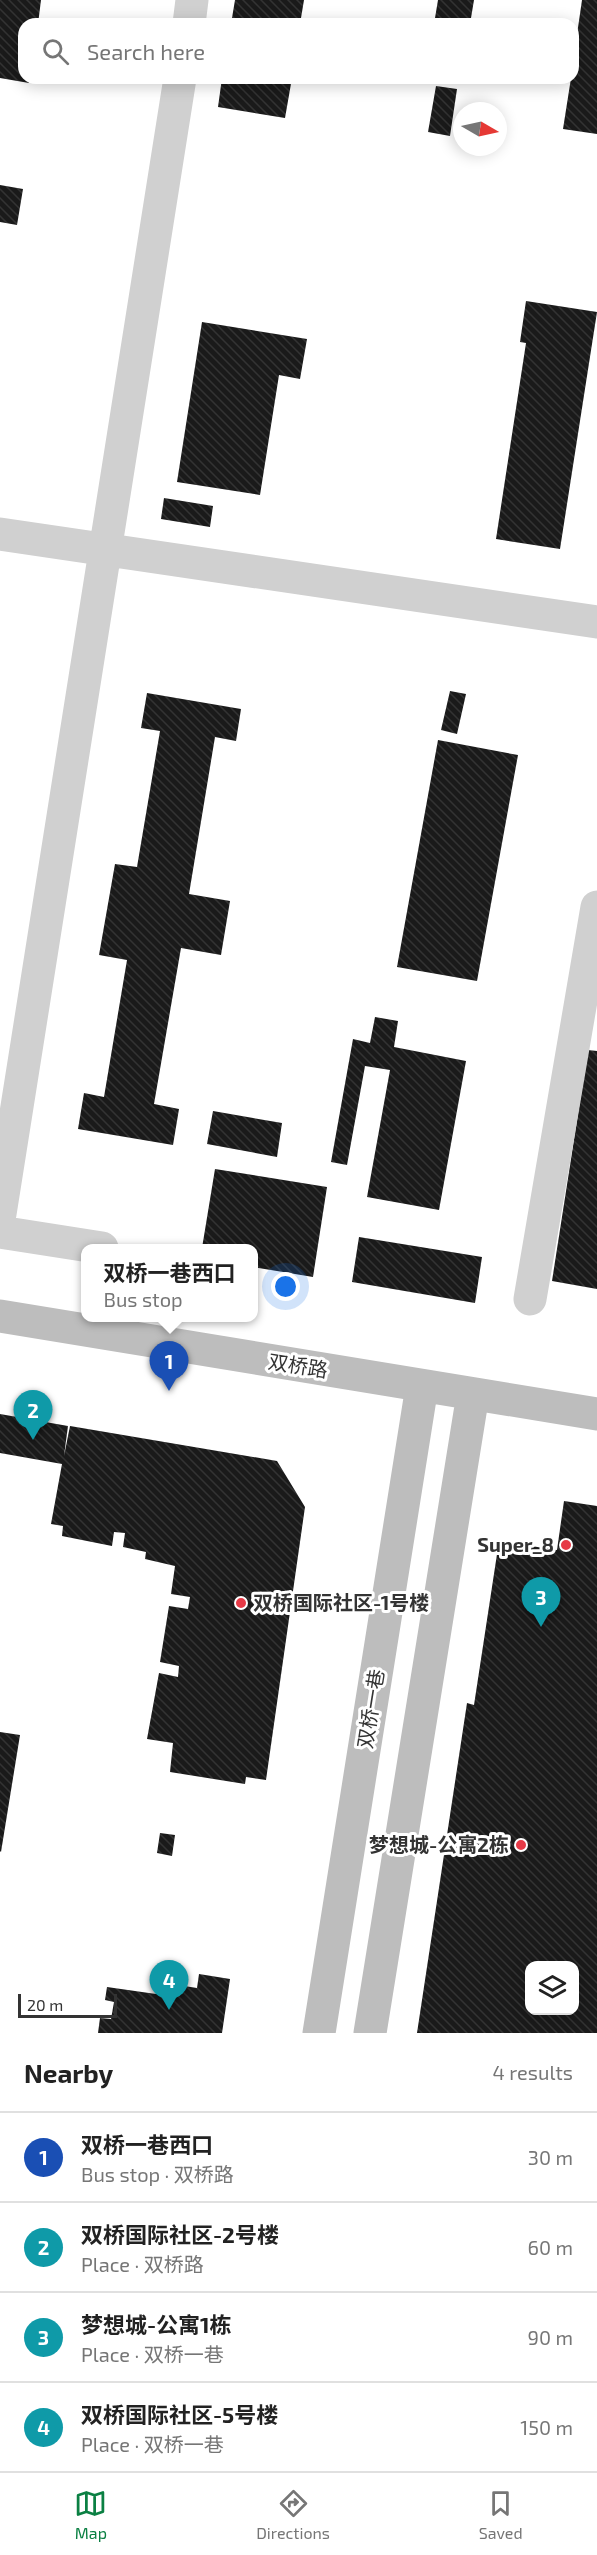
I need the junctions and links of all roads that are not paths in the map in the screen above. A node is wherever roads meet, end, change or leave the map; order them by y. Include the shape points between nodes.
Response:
1 (192, 0) edge
2 (190, 18) edge
3 (179, 84) edge
4 (0, 534) edge
5 (107, 551) junction
6 (597, 622) edge
7 (597, 907) edge
8 (0, 1214) edge
9 (0, 1232) edge
10 (81, 1245) edge
11 (530, 1299) dead end
12 (0, 1316) edge
13 (422, 1386) junction
14 (473, 1394) junction
15 (597, 1414) edge
16 (319, 2033) edge
17 (370, 2033) edge

1 - 2 street
3 - 5 street
4 - 5 street
5 - 6 street
5 - 8 street
7 - 11 street
9 - 10 street
12 - 13 street, 双桥路
13 - 14 street, 双桥路
13 - 16 street, 双桥一巷
14 - 15 street, 双桥路
14 - 17 street

